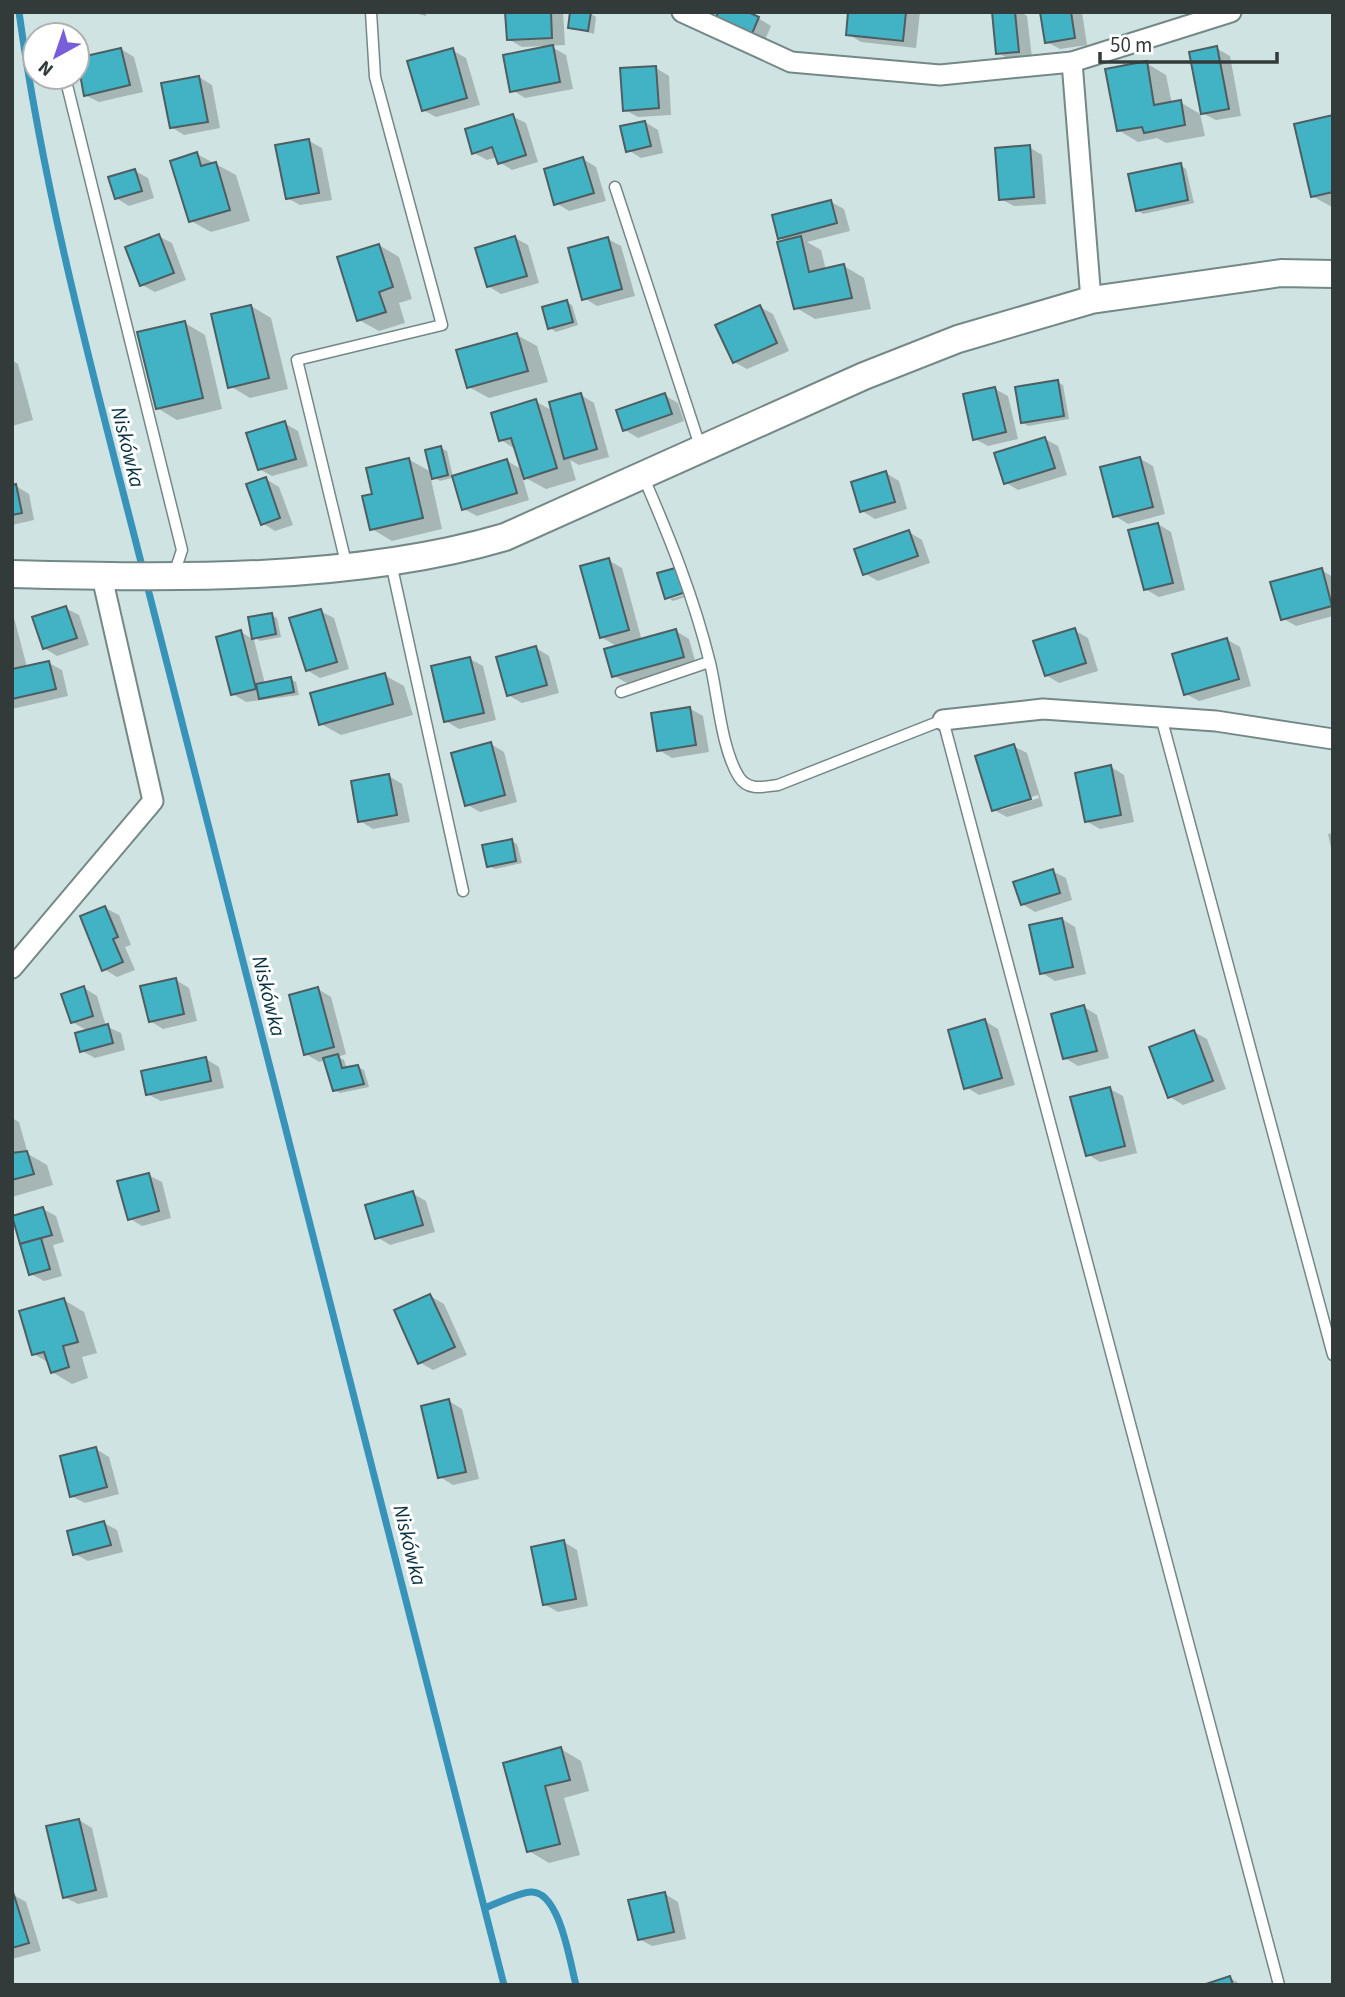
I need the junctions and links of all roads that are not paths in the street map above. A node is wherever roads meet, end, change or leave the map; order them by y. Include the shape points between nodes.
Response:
1 (371, 12) edge
2 (682, 12) edge
3 (1231, 12) edge
4 (1072, 62) junction
5 (68, 91) edge
6 (615, 187) dead end
7 (1333, 274) edge
8 (1091, 300) junction
9 (701, 450) junction
10 (643, 476) junction
11 (391, 563) junction
12 (347, 567) junction
13 (12, 574) edge
14 (168, 575) junction
15 (107, 576) junction
16 (709, 662) junction
17 (621, 692) dead end
18 (1161, 717) junction
19 (943, 720) junction
20 (1333, 738) edge
21 (463, 891) dead end
22 (12, 968) edge
23 (1333, 1355) edge
24 (1279, 1985) edge

1 - 12 lane via 375,77 443,325 297,360
2 - 4 street via 791,62 940,75
3 - 4 street
4 - 8 street
5 - 14 lane via 182,550
6 - 9 lane
7 - 8 street via 1281,273
8 - 9 street via 958,339
9 - 10 street
10 - 11 street via 505,537 456,552
10 - 16 lane via 682,566
11 - 12 street
11 - 21 lane
12 - 14 street
13 - 15 street
14 - 15 street
15 - 22 street via 153,801
16 - 17 lane
16 - 19 lane via 732,760 740,779 754,788 796,780
18 - 19 street via 1043,709
18 - 20 street
18 - 23 lane
19 - 24 lane

